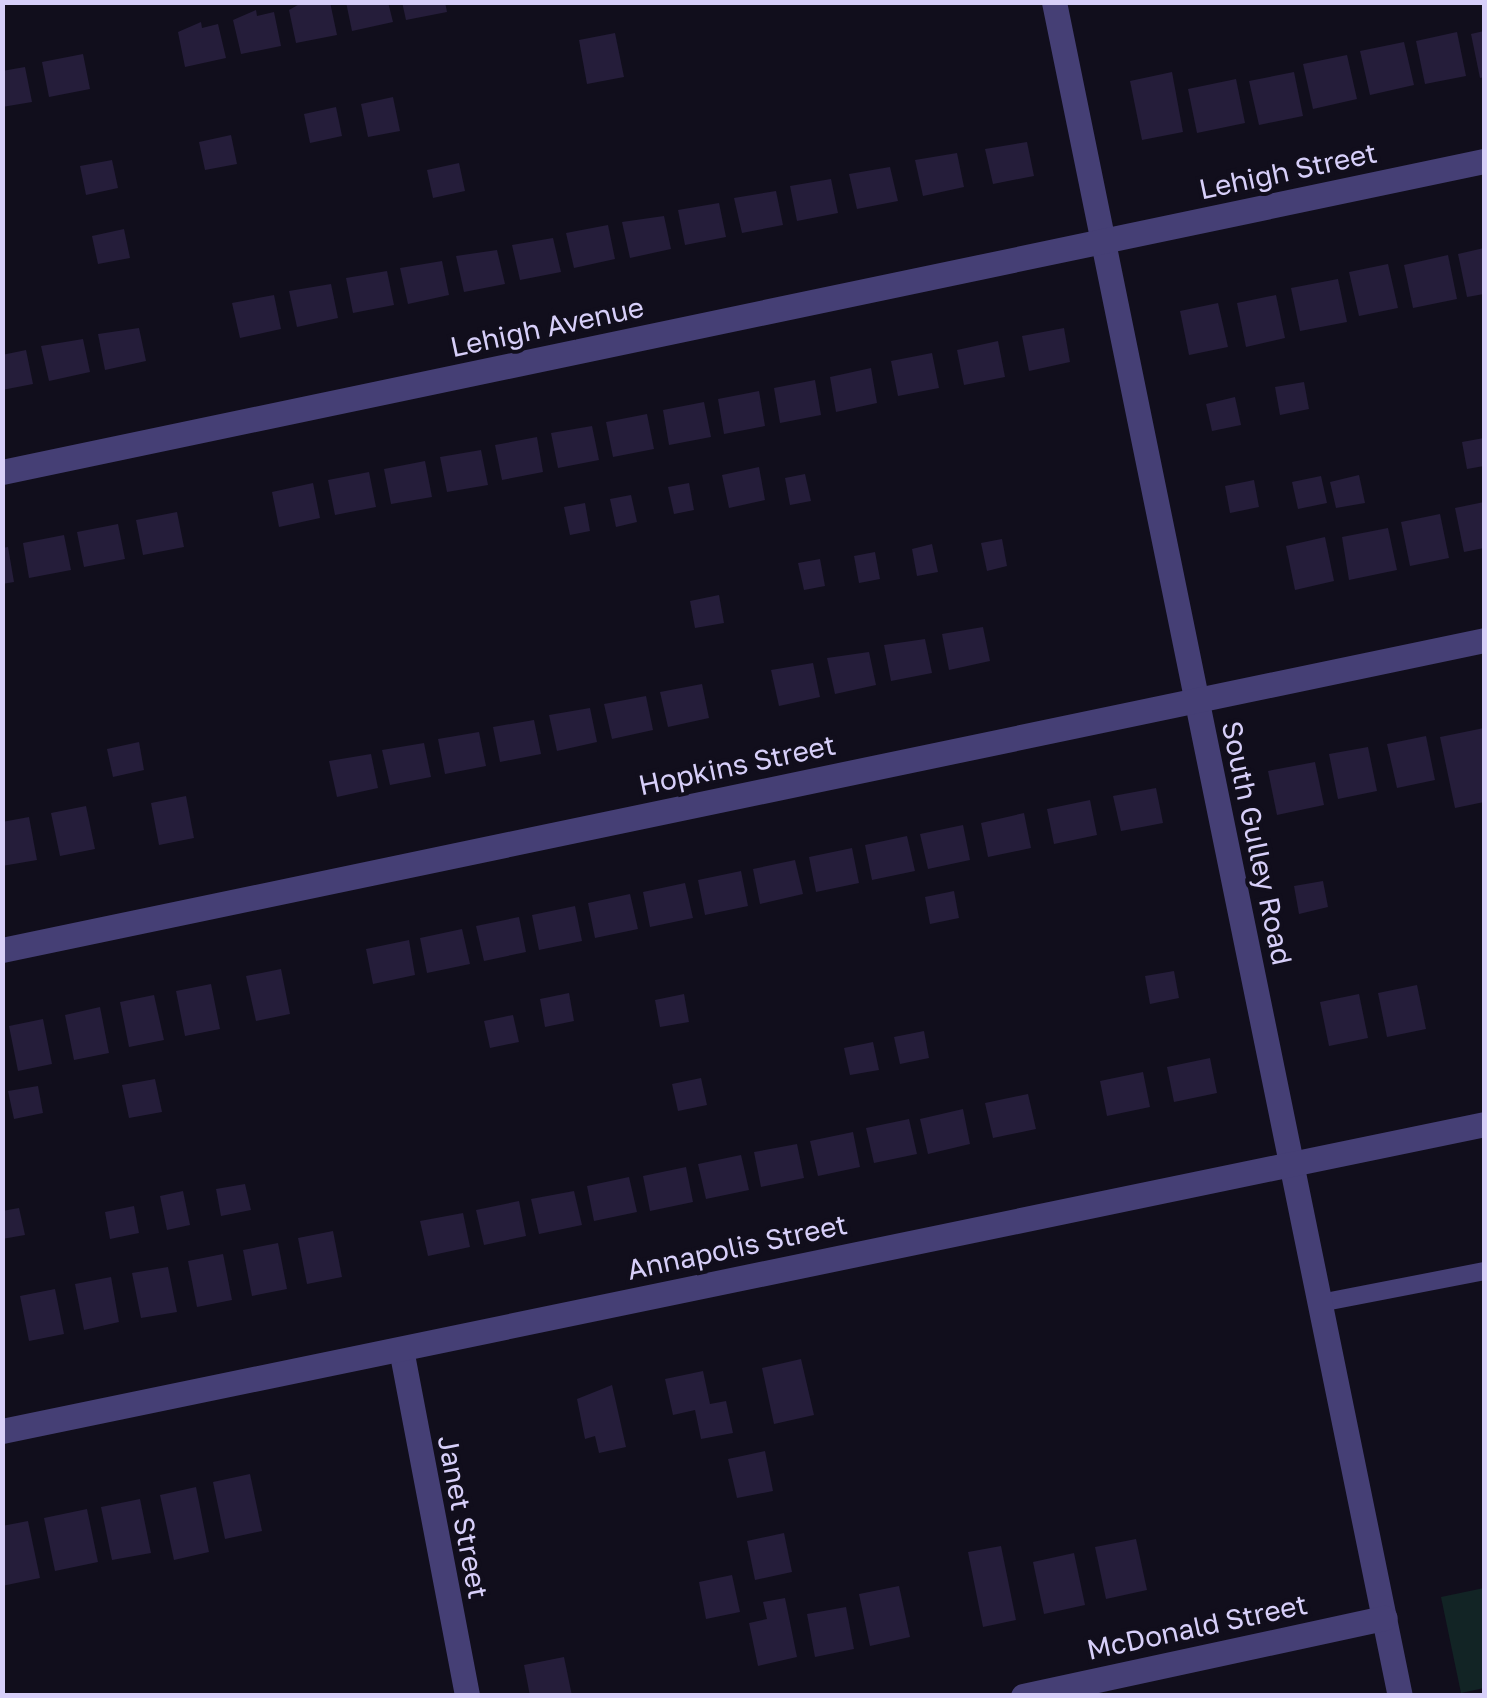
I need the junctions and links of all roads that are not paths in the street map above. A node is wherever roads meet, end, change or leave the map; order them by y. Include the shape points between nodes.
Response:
1 (1054, 2) edge
2 (1484, 161) edge
3 (1103, 240) junction
4 (2, 472) edge
5 (1484, 640) edge
6 (1196, 700) junction
7 (2, 950) edge
8 (1484, 1124) edge
9 (1291, 1161) junction
10 (1484, 1271) edge
11 (1320, 1303) junction
12 (401, 1349) junction
13 (2, 1431) edge
14 (1385, 1618) junction
15 (467, 1696) edge
16 (1022, 1696) edge
17 (1400, 1696) edge

1 - 3 street, South Gulley Road
2 - 3 street, Lehigh Street
3 - 4 street, Lehigh Avenue
3 - 6 street, South Gulley Road
5 - 6 street, Hopkins Street
6 - 7 street, Hopkins Street
6 - 9 street, South Gulley Road
8 - 9 street, Annapolis Street
9 - 11 street, South Gulley Road
9 - 12 street, Annapolis Street
10 - 11 lane
11 - 14 street, South Gulley Road
12 - 13 street, Annapolis Street
12 - 15 street, Janet Street
14 - 16 street, McDonald Street
14 - 17 street, South Gulley Road

